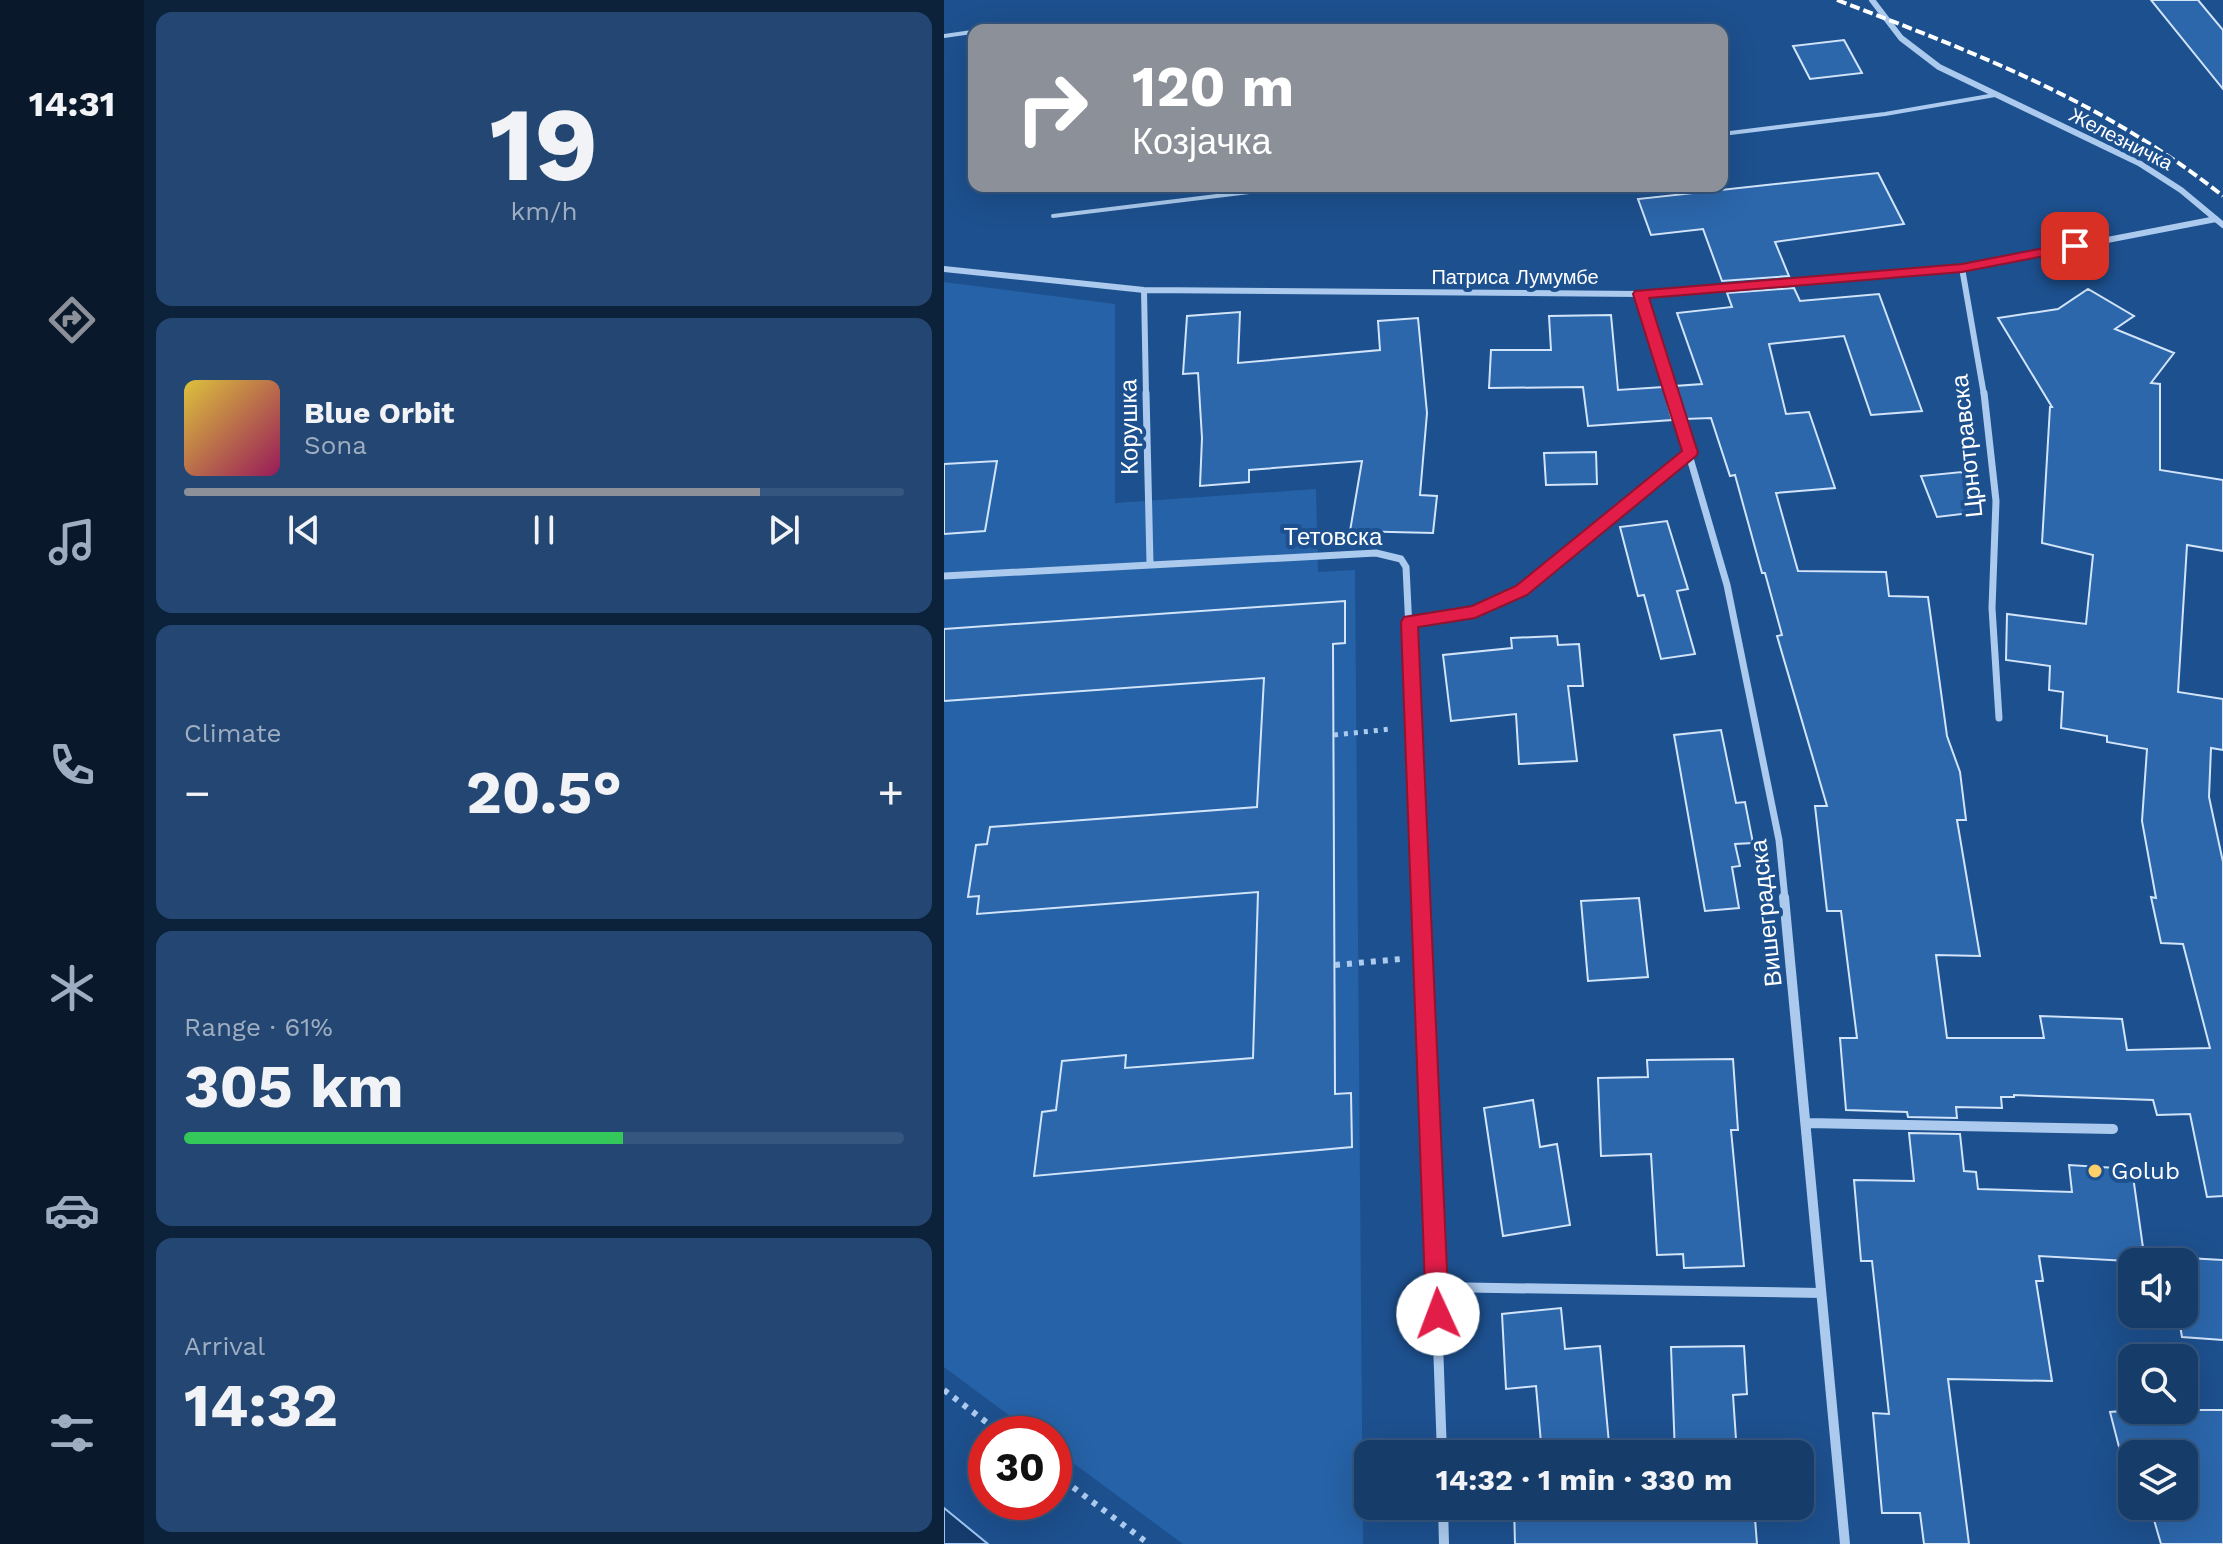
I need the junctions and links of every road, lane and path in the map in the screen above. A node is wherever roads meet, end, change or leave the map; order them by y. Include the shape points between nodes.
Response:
1 (1872, 0) edge
2 (968, 33) edge
3 (944, 36) edge
4 (1995, 95) junction
5 (1728, 133) edge
6 (1250, 192) edge
7 (1053, 216) dead end
8 (2216, 219) junction
9 (2223, 225) edge
10 (1962, 268) junction
11 (944, 269) edge
12 (1144, 290) junction
13 (1640, 294) junction
14 (1690, 453) junction
15 (1150, 563) junction
16 (944, 576) edge
17 (1410, 622) junction
18 (1999, 718) dead end
19 (1416, 727) junction
20 (1334, 735) dead end
21 (1425, 957) junction
22 (1335, 965) dead end
23 (1807, 1123) junction
24 (2113, 1129) dead end
25 (1437, 1287) junction
26 (1821, 1293) junction
27 (944, 1390) edge
28 (978, 1416) edge
29 (1442, 1440) edge
30 (1072, 1486) edge
31 (1443, 1520) edge
32 (1149, 1544) edge
33 (1444, 1544) edge
34 (1845, 1544) edge

1 - 4 street, Железничка via 1919,52
2 - 3 lane
4 - 5 lane
4 - 8 street, Железничка via 2139,163
6 - 7 lane
8 - 9 street, Железничка
8 - 10 street, Патриса Лумумбе
10 - 13 street, Патриса Лумумбе
10 - 18 street, Црнотравска via 1996,501 1992,608
11 - 12 street, Патриса Лумумбе
12 - 13 street, Патриса Лумумбе
12 - 15 street, Корушка
13 - 14 street, Вишеградска
14 - 17 street via 1521,590 1475,612
14 - 23 street, Вишеградска via 1727,585 1779,840
15 - 16 street, Тетовска
15 - 17 street, Тетовска via 1389,554 1406,567
17 - 19 street, Тетовска
19 - 20 path
19 - 21 street, Тетовска
21 - 22 path
21 - 25 street, Тетовска
23 - 24 street
23 - 26 street, Вишеградска
25 - 26 street
25 - 29 street, Тетовска
26 - 34 street, Вишеградска
27 - 28 path
30 - 32 path
31 - 33 street

